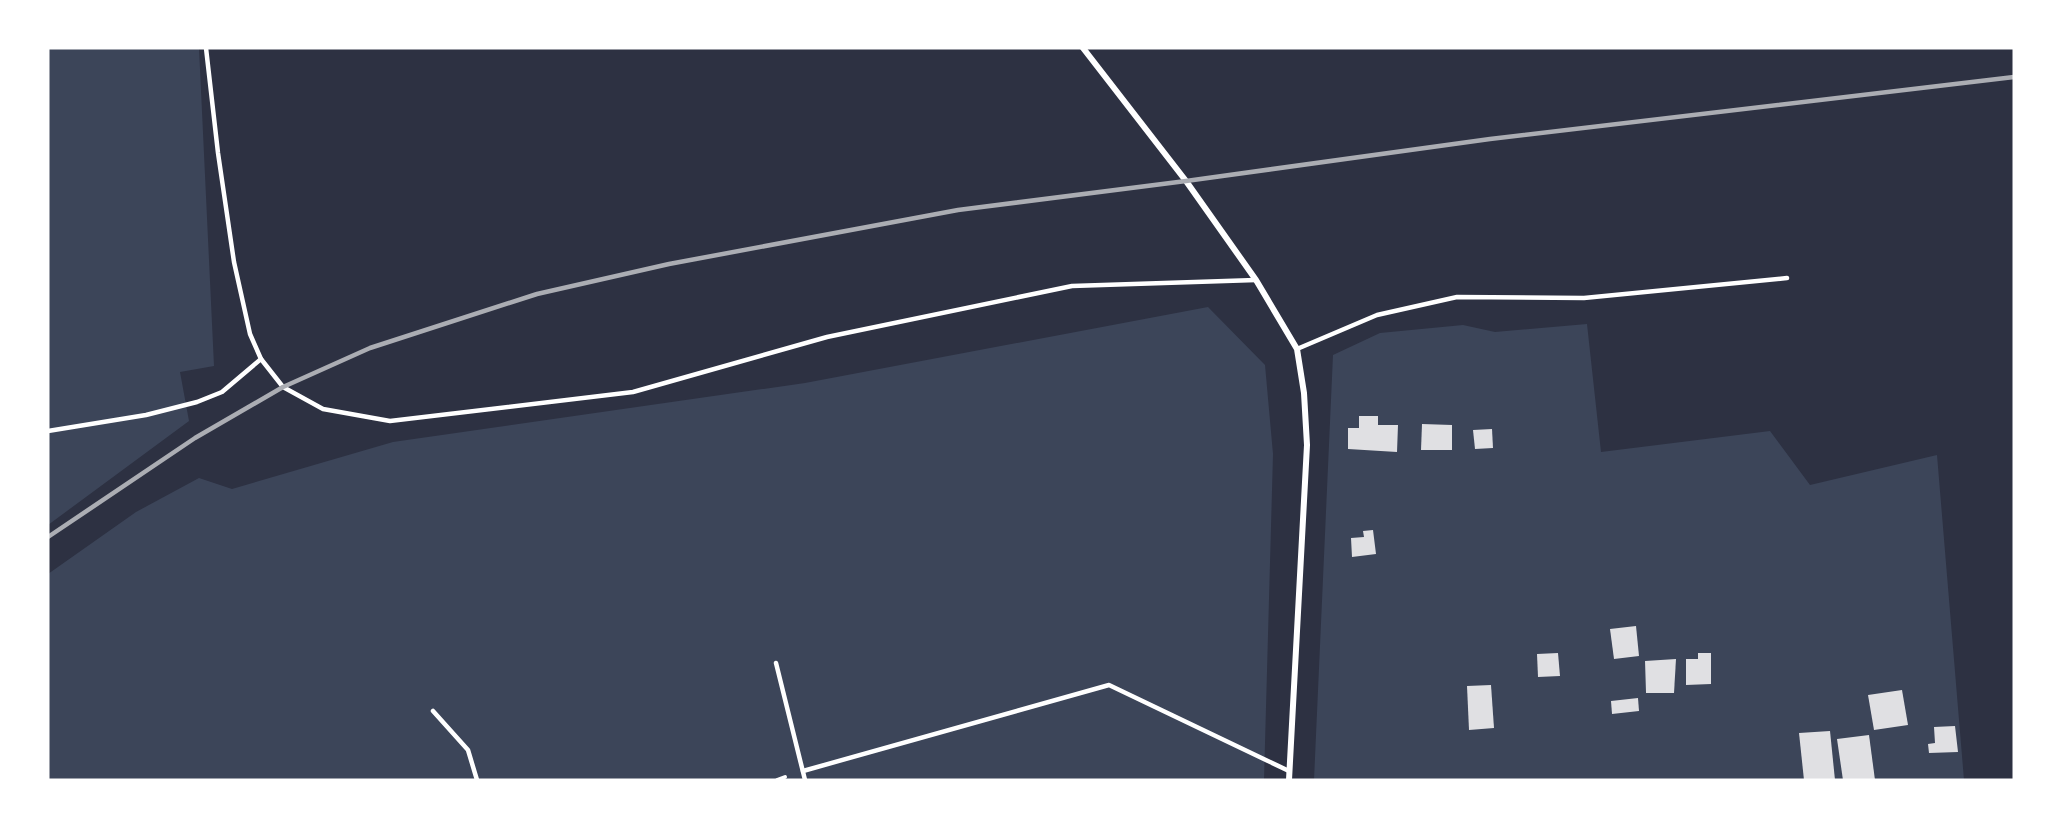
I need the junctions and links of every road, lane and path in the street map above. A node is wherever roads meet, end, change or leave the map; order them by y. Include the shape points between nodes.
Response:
1 (206, 48) edge
2 (1083, 48) edge
3 (1788, 278) dead end
4 (1256, 280) junction
5 (1297, 349) junction
6 (261, 359) junction
7 (48, 431) edge
8 (776, 663) dead end
9 (433, 711) dead end
10 (803, 771) junction
11 (1289, 771) junction
12 (477, 780) edge
13 (805, 780) edge
14 (1289, 780) edge

1 - 6 lane via 234,262 250,334
2 - 4 street via 1186,181
3 - 5 lane via 1584,298 1457,297 1377,315
4 - 5 street
4 - 6 lane via 1072,286 827,337 633,392 390,421 323,409 284,387
5 - 11 street via 1307,445
6 - 7 lane via 222,392 197,402 146,415
8 - 10 lane
9 - 12 lane via 468,750
10 - 11 lane via 1109,685
10 - 13 lane
11 - 14 street

